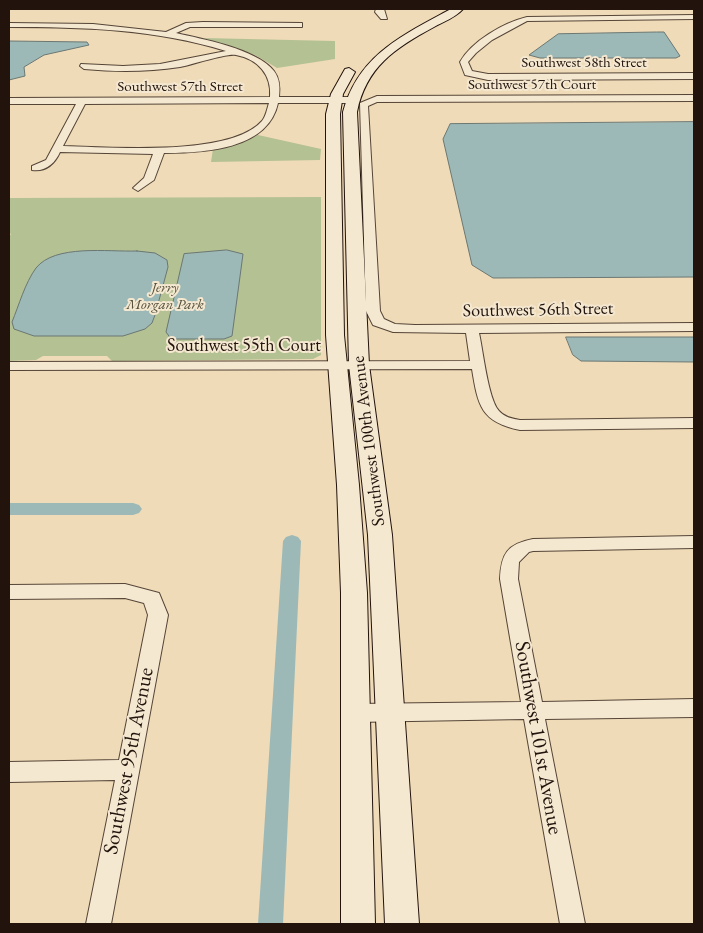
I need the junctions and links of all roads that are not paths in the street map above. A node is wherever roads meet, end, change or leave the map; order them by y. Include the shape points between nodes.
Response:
1 (380, 9) edge
2 (442, 9) edge
3 (458, 9) edge
4 (384, 17) dead end
5 (694, 17) edge
6 (9, 25) edge
7 (299, 25) dead end
8 (167, 34) junction
9 (234, 52) junction
10 (84, 66) dead end
11 (694, 76) edge
12 (694, 98) edge
13 (274, 100) junction
14 (344, 100) junction
15 (9, 101) edge
16 (82, 101) junction
17 (58, 149) junction
18 (160, 149) junction
19 (36, 168) dead end
20 (138, 188) dead end
21 (383, 325) joint
22 (694, 327) edge
23 (472, 330) junction
24 (348, 365) junction
25 (479, 365) junction
26 (9, 366) edge
27 (694, 423) edge
28 (694, 542) edge
29 (9, 592) edge
30 (694, 708) edge
31 (534, 710) junction
32 (391, 712) junction
33 (355, 713) junction
34 (127, 770) junction
35 (9, 772) edge
36 (98, 924) edge
37 (358, 924) edge
38 (402, 924) edge
39 (572, 924) edge

1 - 4 street
2 - 14 main road, Southwest 100th Avenue via 396,35 361,60 342,83
3 - 14 main road, Southwest 100th Avenue via 383,56
5 - 11 street, Southwest 58th Street via 528,19 465,58 468,73 488,77
6 - 8 street via 108,27
7 - 8 street via 203,24 189,25
8 - 9 street
9 - 10 street via 176,67
9 - 13 street via 269,70 275,81
12 - 21 street, Southwest 57th Court via 371,100 363,105 373,311
13 - 14 street, Southwest 57th Street
13 - 16 street, Southwest 57th Street
13 - 18 street via 266,124 248,136 200,148
14 - 24 main road, Southwest 100th Avenue via 333,114
15 - 16 street, Southwest 57th Street
16 - 17 street
17 - 18 street
17 - 19 street via 50,162
18 - 20 street via 149,180
21 - 23 street, Southwest 56th Street via 403,329
22 - 23 street, Southwest 56th Street
23 - 25 street
24 - 25 street, Southwest 55th Court
24 - 26 street, Southwest 55th Court
24 - 32 main road, Southwest 100th Avenue via 379,527
24 - 33 main road, Southwest 100th Avenue
25 - 27 street via 488,408 498,418 520,425
28 - 31 street, Southwest 101st Avenue via 549,543 523,547 515,552 510,560 509,579
29 - 34 street, Southwest 95th Avenue via 125,591 152,598 158,615
30 - 31 street
31 - 32 street
31 - 39 street, Southwest 101st Avenue
32 - 33 street
32 - 38 main road, Southwest 100th Avenue
33 - 37 main road, Southwest 100th Avenue
34 - 35 street
34 - 36 street, Southwest 95th Avenue

